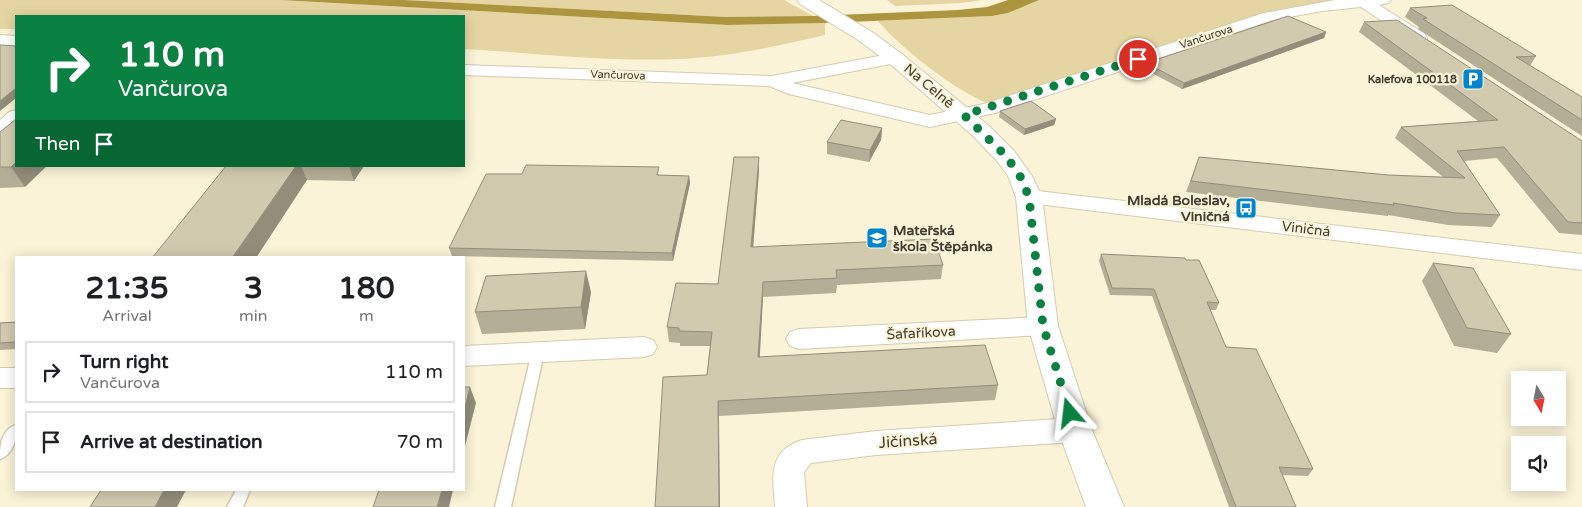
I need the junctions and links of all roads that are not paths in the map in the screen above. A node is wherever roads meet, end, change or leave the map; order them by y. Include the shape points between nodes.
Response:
1 (1383, 0) edge
2 (810, 2) edge
3 (1364, 2) junction
4 (0, 40) edge
5 (15, 41) edge
6 (1434, 48) edge
7 (895, 58) junction
8 (465, 70) edge
9 (772, 81) junction
10 (964, 115) junction
11 (15, 117) edge
12 (0, 130) edge
13 (1029, 197) junction
14 (1582, 262) edge
15 (1043, 326) junction
16 (799, 340) dead end
17 (644, 347) dead end
18 (538, 352) junction
19 (465, 356) edge
20 (0, 378) edge
21 (15, 378) edge
22 (1075, 430) junction
23 (15, 432) edge
24 (0, 453) edge
25 (243, 491) edge
26 (235, 507) edge
27 (503, 507) edge
28 (791, 507) edge
29 (1105, 507) edge

1 - 3 street, Vančurova
2 - 7 street, Na Celně
3 - 6 street
3 - 10 street, Vančurova via 1270,16
4 - 5 street
7 - 9 street, Vančurova
7 - 10 street, Na Celně
8 - 9 street, Vančurova
9 - 10 street, Vančurova via 796,90 930,121
10 - 13 street, Na Celně via 1006,156
11 - 12 street
13 - 14 street, Viničná
13 - 15 street, Na Celně
15 - 16 street, Šafaříkova
15 - 22 street, Na Celně
17 - 18 street
18 - 19 street
18 - 27 lane
20 - 21 street
22 - 28 street, Jičínská via 876,443 802,452 788,469
22 - 29 street, Na Celně
23 - 24 lane
25 - 26 lane

